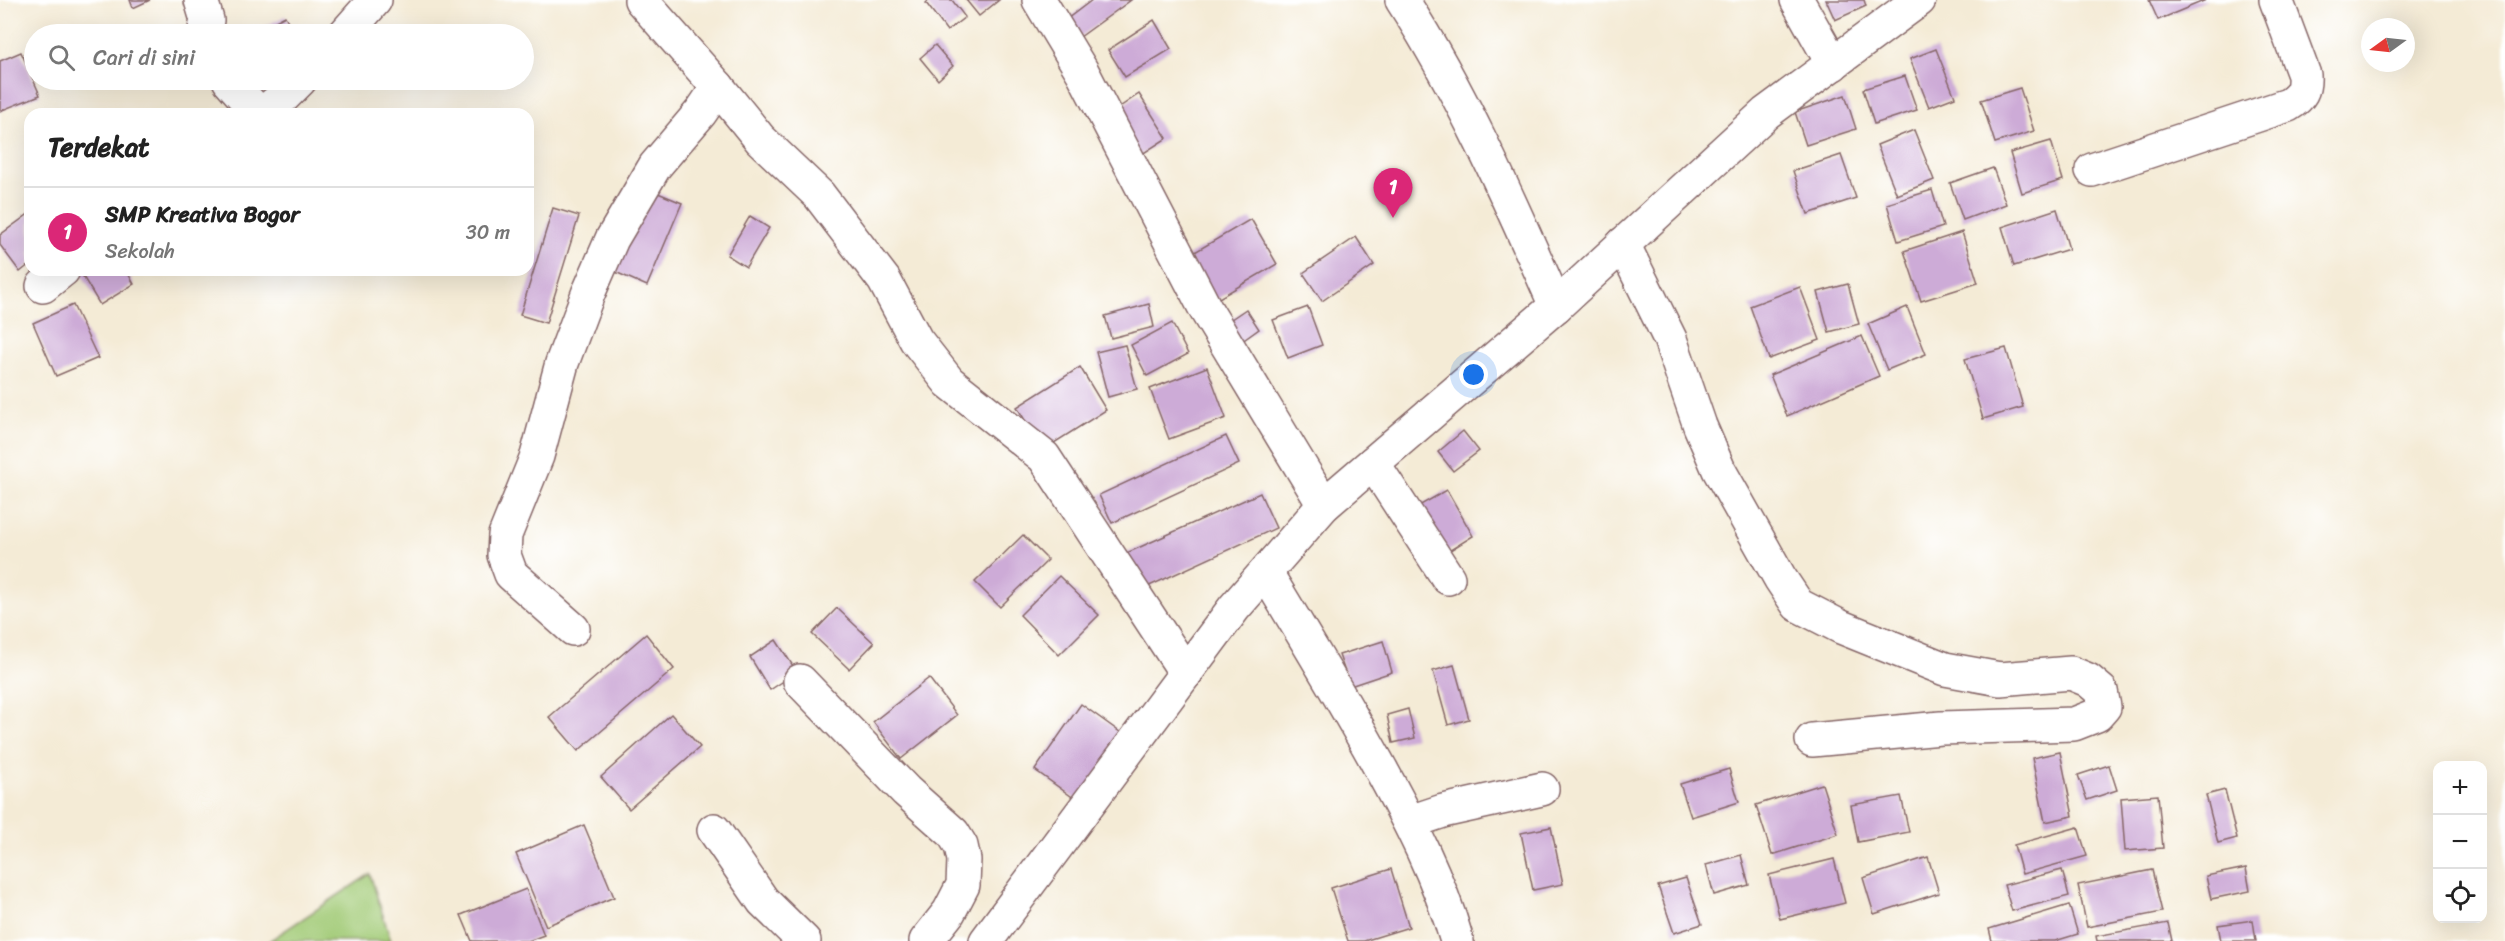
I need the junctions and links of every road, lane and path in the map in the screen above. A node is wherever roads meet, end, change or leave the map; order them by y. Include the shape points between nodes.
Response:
1 (201, 0) edge
2 (375, 0) edge
3 (641, 0) edge
4 (1040, 0) edge
5 (1402, 0) edge
6 (1797, 0) edge
7 (1918, 0) edge
8 (2276, 0) edge
9 (206, 24) edge
10 (354, 24) edge
11 (1833, 64) junction
12 (718, 87) junction
13 (238, 90) edge
14 (291, 90) edge
15 (255, 108) edge
16 (269, 108) edge
17 (2092, 170) dead end
18 (1623, 244) junction
19 (1556, 306) junction
20 (1373, 463) junction
21 (1324, 505) junction
22 (1266, 573) junction
23 (1448, 578) dead end
24 (573, 629) dead end
25 (1186, 673) junction
26 (800, 681) dead end
27 (1812, 740) dead end
28 (1542, 789) dead end
29 (1410, 822) junction
30 (714, 830) dead end
31 (804, 941) edge
32 (926, 941) edge
33 (986, 941) edge
34 (1457, 941) edge

1 - 9 street
2 - 10 street
3 - 12 street
4 - 21 street via 1083,73 1206,310
5 - 19 street via 1428,40 1508,198
6 - 11 street
7 - 11 street
8 - 17 street via 2304,75 2305,88 2299,98
11 - 18 street via 1766,113
12 - 24 street via 655,166 612,239 562,363 537,456 505,535 504,555 511,574
12 - 25 street via 760,139 819,195 884,280 916,340 950,382 1044,457
13 - 15 street
14 - 16 street
18 - 19 street
18 - 27 street via 1670,339 1719,470 1798,605 1841,627 1945,669 2000,679 2071,673 2101,691 2104,707 2097,715 2074,724 1941,728
19 - 20 street
20 - 21 street
20 - 23 street
21 - 22 street
22 - 25 street via 1234,608
22 - 29 street
25 - 33 street
26 - 32 street via 906,791 953,833 961,846 963,885 949,912
28 - 29 street
29 - 34 street
30 - 31 street via 763,900

